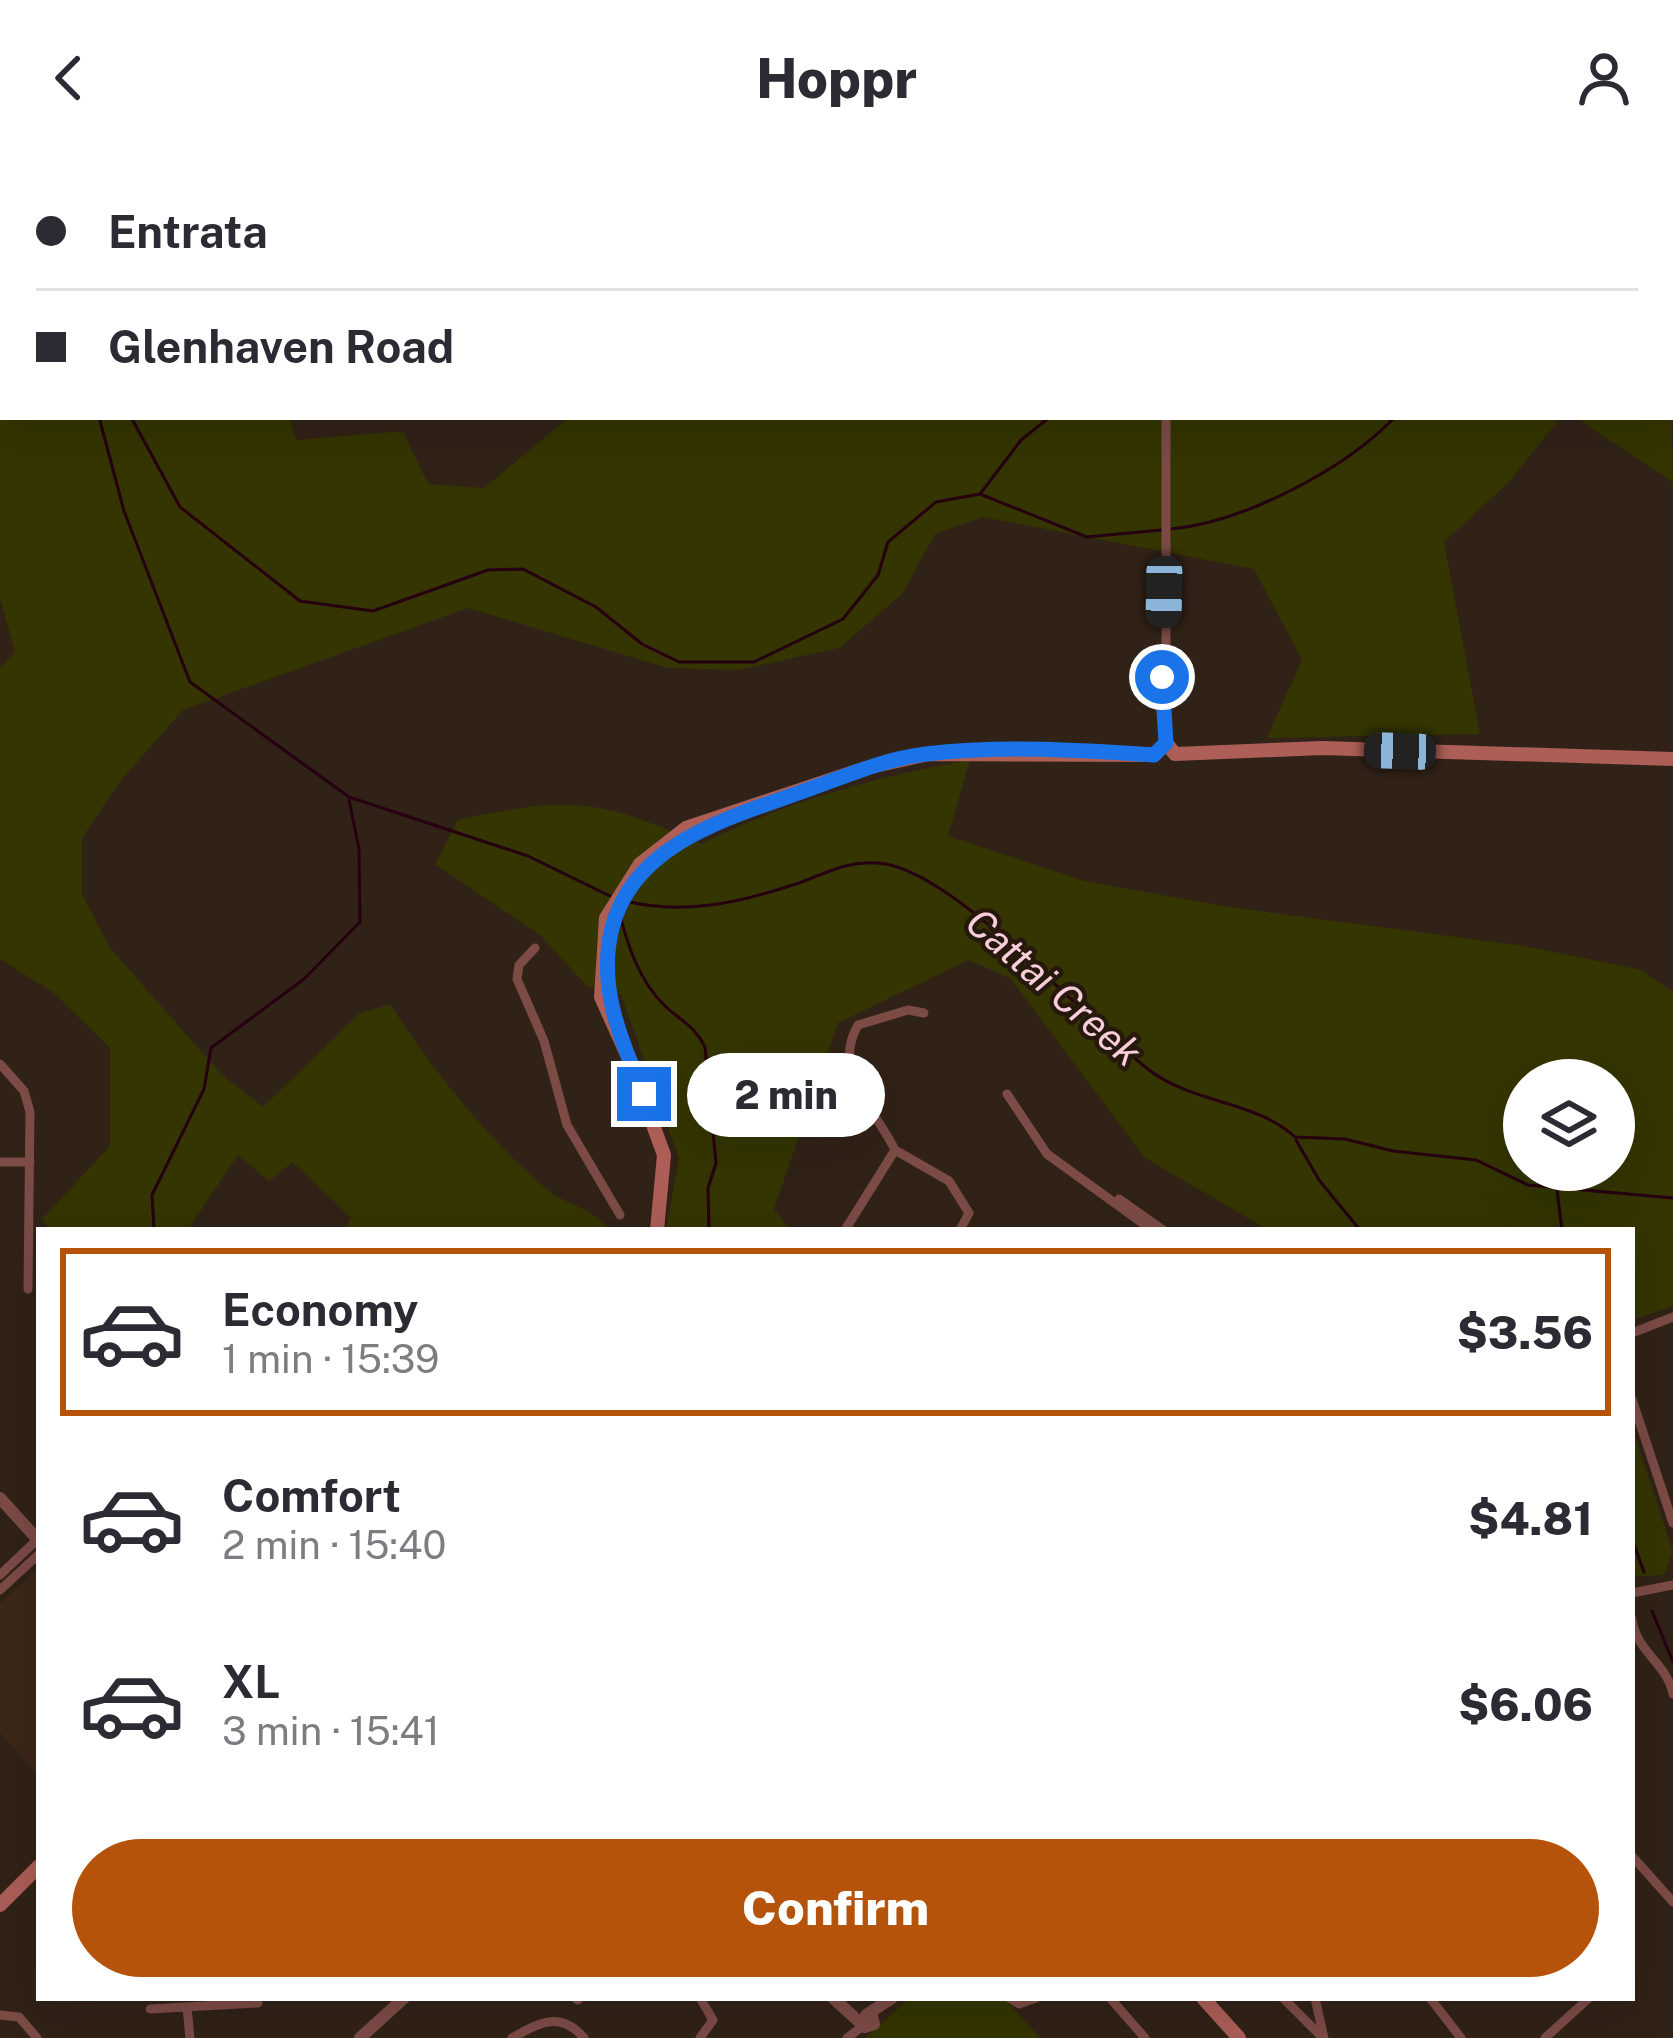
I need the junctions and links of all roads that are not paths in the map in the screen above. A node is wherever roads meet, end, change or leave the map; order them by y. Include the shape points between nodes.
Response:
1 (1166, 420) edge
2 (1171, 749) junction
3 (1673, 759) edge
4 (535, 948) dead end
5 (924, 1013) dead end
6 (0, 1064) edge
7 (1007, 1094) dead end
8 (1015, 1110) junction
9 (895, 1150) junction
10 (0, 1162) edge
11 (30, 1162) junction
12 (620, 1215) dead end
13 (657, 1227) edge
14 (847, 1227) edge
15 (962, 1227) edge
16 (1148, 1227) edge
17 (1159, 1227) edge
18 (28, 1289) dead end
19 (1673, 1316) edge
20 (1635, 1332) edge
21 (1635, 1408) edge
22 (0, 1498) edge
23 (1673, 1523) edge
24 (36, 1538) edge
25 (36, 1542) edge
26 (36, 1558) edge
27 (0, 1575) edge
28 (1673, 1585) edge
29 (0, 1590) edge
30 (1635, 1592) edge
31 (1635, 1629) edge
32 (1673, 1694) edge
33 (1635, 1859) edge
34 (36, 1869) edge
35 (1673, 1902) edge
36 (0, 1905) edge
37 (401, 2001) edge
38 (702, 2001) edge
39 (837, 2001) edge
40 (889, 2001) edge
41 (1113, 2001) edge
42 (1194, 2001) edge
43 (1206, 2001) edge
44 (1286, 2001) edge
45 (1316, 2001) edge
46 (1432, 2001) edge
47 (1586, 2001) edge
48 (258, 2003) dead end
49 (187, 2007) junction
50 (150, 2009) dead end
51 (0, 2014) edge
52 (866, 2021) junction
53 (38, 2038) edge
54 (190, 2038) edge
55 (360, 2038) edge
56 (512, 2038) edge
57 (584, 2038) edge
58 (700, 2038) edge
59 (847, 2038) edge
60 (1144, 2038) edge
61 (1227, 2038) edge
62 (1239, 2038) edge
63 (1324, 2038) edge
64 (1461, 2038) edge
65 (1545, 2038) edge

1 - 2 street
2 - 3 main road
2 - 13 main road via 1164,765 1154,755 928,754 866,768 743,810 665,851 629,884 607,918 601,997 664,1155
4 - 12 street via 517,979 567,1125
5 - 9 street via 858,1025 845,1058
6 - 11 street via 27,1097
7 - 8 street
8 - 16 street via 1047,1154
8 - 17 street via 1052,1150
9 - 14 street
9 - 15 street via 949,1181 969,1213
10 - 11 street
11 - 18 street
19 - 20 street
21 - 23 street
22 - 24 street
25 - 27 street
26 - 29 street
28 - 30 street
31 - 32 street
33 - 35 street
34 - 36 main road
37 - 55 street
38 - 58 street via 713,2020
39 - 52 street
40 - 52 street
41 - 60 street
42 - 61 main road
43 - 62 main road
44 - 63 street
45 - 63 street
46 - 64 street
47 - 65 street
48 - 49 street
49 - 50 street
49 - 54 street
51 - 53 street via 19,2018
52 - 59 street
56 - 57 street via 544,2020 560,2020

